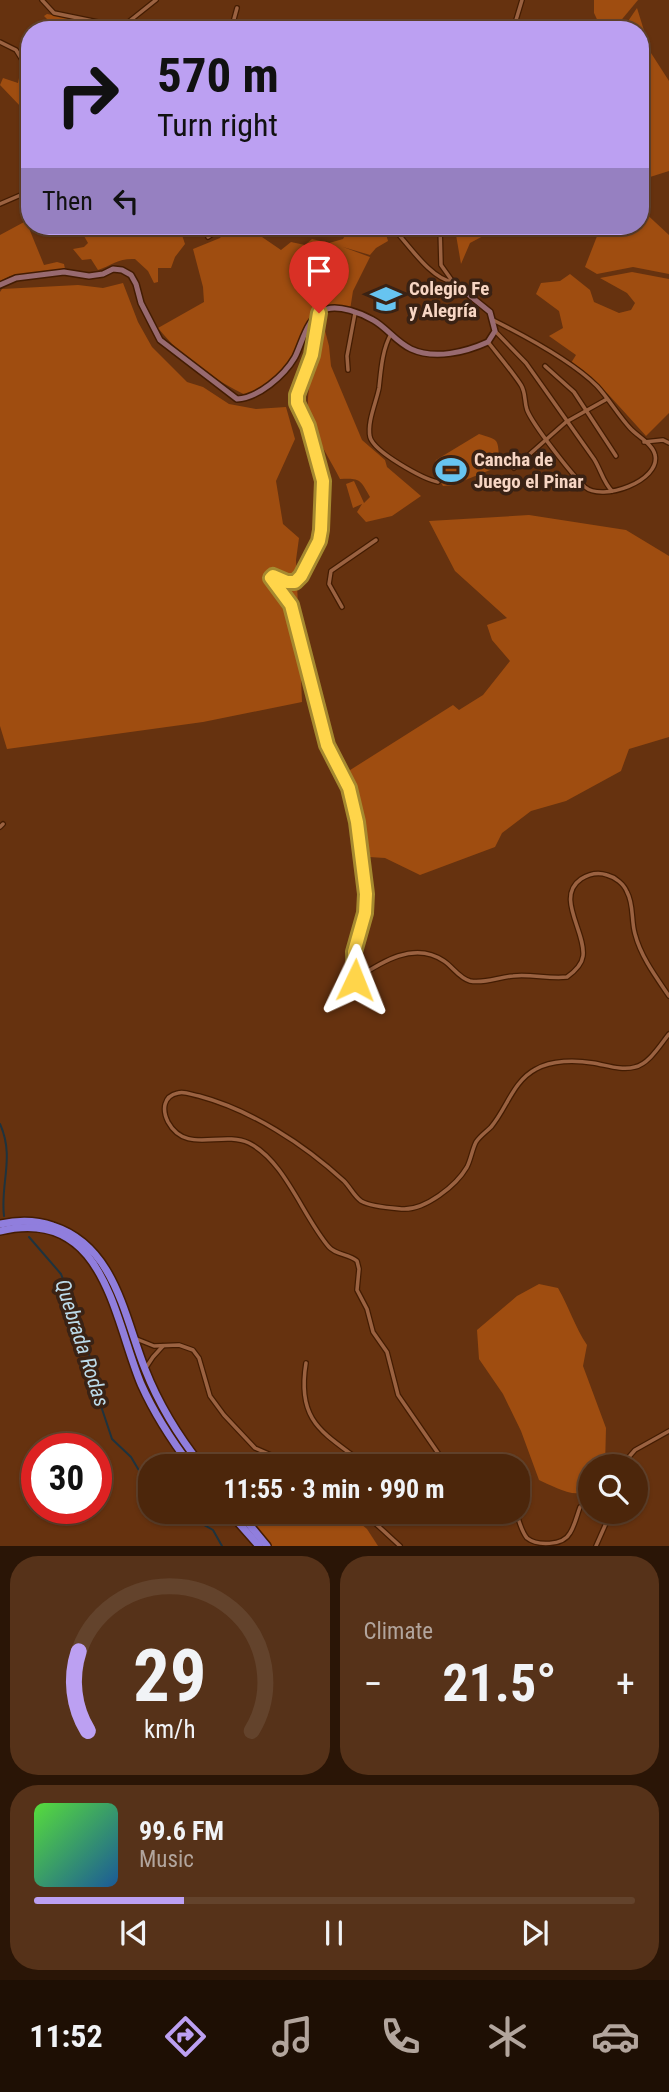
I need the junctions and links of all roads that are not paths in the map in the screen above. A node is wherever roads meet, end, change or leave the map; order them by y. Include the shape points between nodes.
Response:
1 (42, 0) edge
2 (522, 0) edge
3 (152, 1) edge
4 (237, 8) dead end
5 (97, 21) edge
6 (130, 21) edge
7 (233, 21) edge
8 (516, 21) edge
9 (0, 42) edge
10 (21, 58) edge
11 (21, 195) edge
12 (0, 204) edge
13 (211, 235) edge
14 (401, 235) edge
15 (440, 235) edge
16 (208, 237) dead end
17 (453, 282) junction
18 (0, 285) edge
19 (319, 313) junction
20 (355, 313) junction
21 (494, 320) junction
22 (495, 331) junction
23 (391, 334) junction
24 (488, 342) junction
25 (545, 366) dead end
26 (348, 370) dead end
27 (607, 399) junction
28 (585, 409) junction
29 (566, 422) junction
30 (669, 436) edge
31 (547, 438) junction
32 (644, 442) junction
33 (668, 442) edge
34 (616, 456) dead end
35 (514, 468) dead end
36 (438, 482) dead end
37 (612, 491) junction
38 (376, 540) dead end
39 (342, 607) dead end
40 (669, 996) edge
41 (669, 1034) edge
42 (0, 1224) edge
43 (0, 1231) edge
44 (134, 1338) junction
45 (163, 1346) junction
46 (306, 1363) dead end
47 (145, 1369) junction
48 (669, 1431) edge
49 (183, 1454) edge
50 (194, 1454) edge
51 (268, 1454) edge
52 (352, 1454) edge
53 (439, 1454) edge
54 (632, 1454) edge
55 (578, 1512) edge
56 (240, 1524) edge
57 (249, 1524) edge
58 (376, 1524) edge
59 (520, 1524) edge
60 (606, 1524) edge
61 (259, 1546) edge
62 (267, 1546) edge
63 (400, 1546) edge
64 (596, 1546) edge

1 - 5 street via 54,13
2 - 8 street
3 - 6 street
4 - 7 street
9 - 10 street
11 - 12 street
13 - 16 street
14 - 17 street via 444,281
15 - 17 street via 441,265
17 - 21 street via 486,307
18 - 19 street via 16,278 64,272 89,276 122,270 136,284 160,340 236,400 250,398 287,367
19 - 20 street via 331,308
19 - 40 street via 297,403 323,481 321,530 295,582 271,578 291,605 327,745 349,788 357,822 366,894 354,952 355,980 391,958 417,952 444,961 470,981 567,977 583,957 571,895 577,882 599,873 627,890 642,953
20 - 23 street
20 - 26 street
21 - 22 street
21 - 27 street via 541,346 596,385
22 - 24 street
22 - 29 street via 526,363
23 - 24 street via 408,348 439,355
23 - 36 street via 370,437 424,479
24 - 31 street via 521,386 527,409
25 - 28 street via 574,392
27 - 28 street
27 - 32 street
28 - 29 street
28 - 34 street
29 - 31 street
29 - 37 street
30 - 33 street
31 - 35 street
31 - 37 street via 585,487 598,493
32 - 33 street
32 - 37 street via 655,455 651,471 633,485
38 - 39 street via 331,571 329,584
41 - 53 street via 635,1068 565,1062 536,1069 518,1084 476,1143 460,1177 432,1200 413,1208 362,1201 306,1152 252,1117 222,1104 181,1092 165,1101 165,1117 183,1138 238,1139 252,1144 279,1171 332,1250 357,1261 357,1290 373,1332 387,1352 398,1395
42 - 44 highway via 48,1224 87,1245 108,1271
43 - 49 highway via 25,1227 50,1231 73,1242 92,1260 109,1290 141,1383
44 - 45 street
44 - 47 highway
45 - 47 street
45 - 51 street via 193,1350 210,1396 254,1448
46 - 52 street via 302,1385 307,1413
47 - 50 highway via 166,1413
48 - 54 street
55 - 59 street via 570,1534 550,1545 532,1543
56 - 61 highway
57 - 62 highway
58 - 63 street
60 - 64 street

